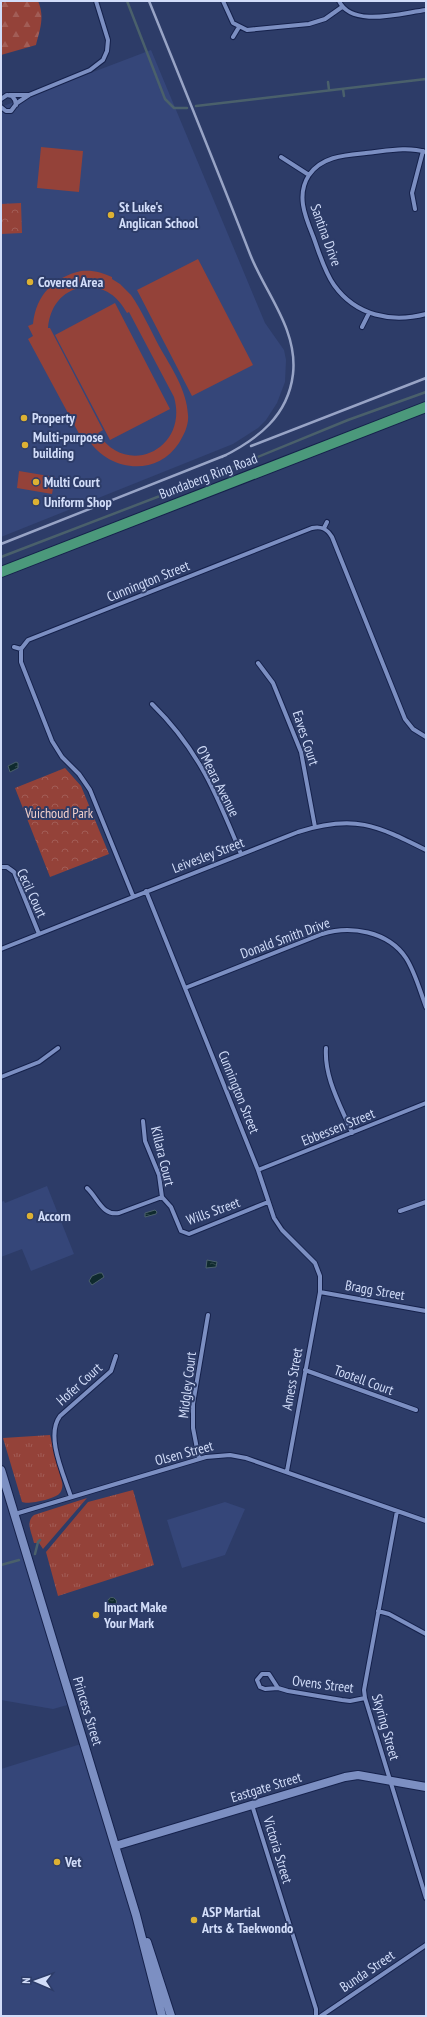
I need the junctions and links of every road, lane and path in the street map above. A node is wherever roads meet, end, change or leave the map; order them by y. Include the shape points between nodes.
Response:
1 (96, 1) edge
2 (223, 1) edge
3 (339, 1) edge
4 (342, 7) junction
5 (426, 10) edge
6 (239, 27) junction
7 (233, 37) dead end
8 (9, 95) junction
9 (29, 95) junction
10 (1, 99) edge
11 (16, 105) junction
12 (1, 107) edge
13 (3, 110) edge
14 (424, 152) edge
15 (281, 157) dead end
16 (309, 175) junction
17 (416, 209) dead end
18 (369, 313) junction
19 (426, 314) edge
20 (362, 327) dead end
21 (426, 407) edge
22 (327, 522) dead end
23 (324, 528) junction
24 (1, 572) edge
25 (14, 647) dead end
26 (21, 649) junction
27 (258, 664) dead end
28 (152, 704) dead end
29 (426, 737) edge
30 (315, 827) junction
31 (426, 850) edge
32 (241, 854) junction
33 (1, 867) edge
34 (146, 892) junction
35 (133, 896) junction
36 (39, 934) junction
37 (1, 949) edge
38 (185, 988) junction
39 (426, 1007) edge
40 (58, 1048) dead end
41 (326, 1048) dead end
42 (1, 1077) edge
43 (426, 1103) edge
44 (143, 1121) dead end
45 (352, 1133) junction
46 (258, 1170) junction
47 (87, 1188) dead end
48 (162, 1197) junction
49 (268, 1202) junction
50 (426, 1202) edge
51 (400, 1211) dead end
52 (320, 1292) junction
53 (426, 1311) edge
54 (208, 1314) dead end
55 (116, 1356) dead end
56 (305, 1370) junction
57 (416, 1410) dead end
58 (199, 1459) junction
59 (1, 1470) edge
60 (287, 1471) junction
61 (71, 1498) junction
62 (397, 1511) junction
63 (15, 1514) junction
64 (426, 1521) edge
65 (378, 1611) junction
66 (426, 1634) edge
67 (278, 1688) junction
68 (365, 1698) junction
69 (390, 1780) junction
70 (426, 1787) edge
71 (252, 1805) junction
72 (115, 1846) junction
73 (426, 1898) edge
74 (136, 1915) junction
75 (426, 1945) edge
76 (162, 2016) edge
77 (171, 2016) edge
78 (316, 2016) edge
79 (321, 2016) edge

1 - 9 street via 108,40 103,60 90,70
2 - 6 street via 230,18
3 - 4 street
4 - 5 street via 361,17
4 - 6 street via 309,24 252,30
6 - 7 street
8 - 9 street
8 - 10 street
8 - 11 street via 14,98
9 - 11 street
11 - 13 street via 11,111
12 - 13 street
14 - 16 street via 400,149 342,156 320,164
14 - 17 street via 412,192
15 - 16 street
16 - 18 street, Santina Drive via 303,190 303,209 328,275 341,293
18 - 19 street, Santina Drive via 401,319
18 - 20 street
21 - 24 main road, Bundaberg Ring Road
22 - 23 street
23 - 26 street, Cunnington Street via 312,528 32,638 25,642
23 - 29 street via 332,536 405,719 413,729
25 - 26 street
26 - 35 street via 21,662 52,741 90,790
27 - 30 street, Eaves Court via 273,683 301,752
28 - 32 street, O'Meara Avenue via 194,754 217,797
30 - 31 street, Leivesley Street via 343,823 371,825
30 - 32 street, Leivesley Street
32 - 34 street, Leivesley Street
33 - 36 street, Cecil Court via 14,872
34 - 35 street, Leivesley Street
34 - 38 street, Cunnington Street
35 - 36 street, Leivesley Street
36 - 37 street, Leivesley Street
38 - 39 street, Donald Smith Drive via 322,934 355,930 377,936 400,951 410,965
38 - 46 street, Cunnington Street
40 - 42 street via 40,1062
41 - 45 street via 327,1072
43 - 45 street, Ebbessen Street
44 - 48 street, Killara Court via 145,1141 159,1175
45 - 46 street, Ebbessen Street
46 - 49 street, Cunnington Street
47 - 48 street via 95,1195 104,1210 112,1213 119,1213
48 - 49 street, Wills Street via 171,1207 181,1231 188,1234
49 - 52 street, Cunnington Street via 282,1230 315,1263 320,1276
50 - 51 street
52 - 53 street, Bragg Street
52 - 56 street, Amess Street
54 - 58 street, Midgley Court via 193,1404 193,1428
55 - 61 street, Hofer Court via 111,1371 63,1413 55,1424 54,1440
56 - 57 street, Tootell Court
56 - 60 street, Amess Street
58 - 60 street, Olsen Street via 213,1455 238,1455
58 - 61 street, Olsen Street
59 - 63 main road, Princess Street
60 - 62 street, Olsen Street
61 - 63 street, Olsen Street
62 - 64 street, Olsen Street
62 - 65 street, Skyring Street
63 - 72 main road, Princess Street
65 - 66 street via 389,1614
65 - 68 street, Skyring Street via 364,1680
67 - 67 street, Ovens Street via 262,1689 258,1685 258,1678 262,1674 269,1674
67 - 68 street, Ovens Street via 350,1701
68 - 69 street, Skyring Street
69 - 70 main road, Eastgate Street
69 - 71 main road, Eastgate Street via 358,1775 345,1777
69 - 73 street, Skyring Street
71 - 72 main road, Eastgate Street
71 - 78 street, Victoria Street via 316,2009
72 - 74 main road, Princess Street
74 - 76 main road, Princess Street
74 - 77 main road, Princess Street via 151,1952
75 - 79 street, Bunda Street

